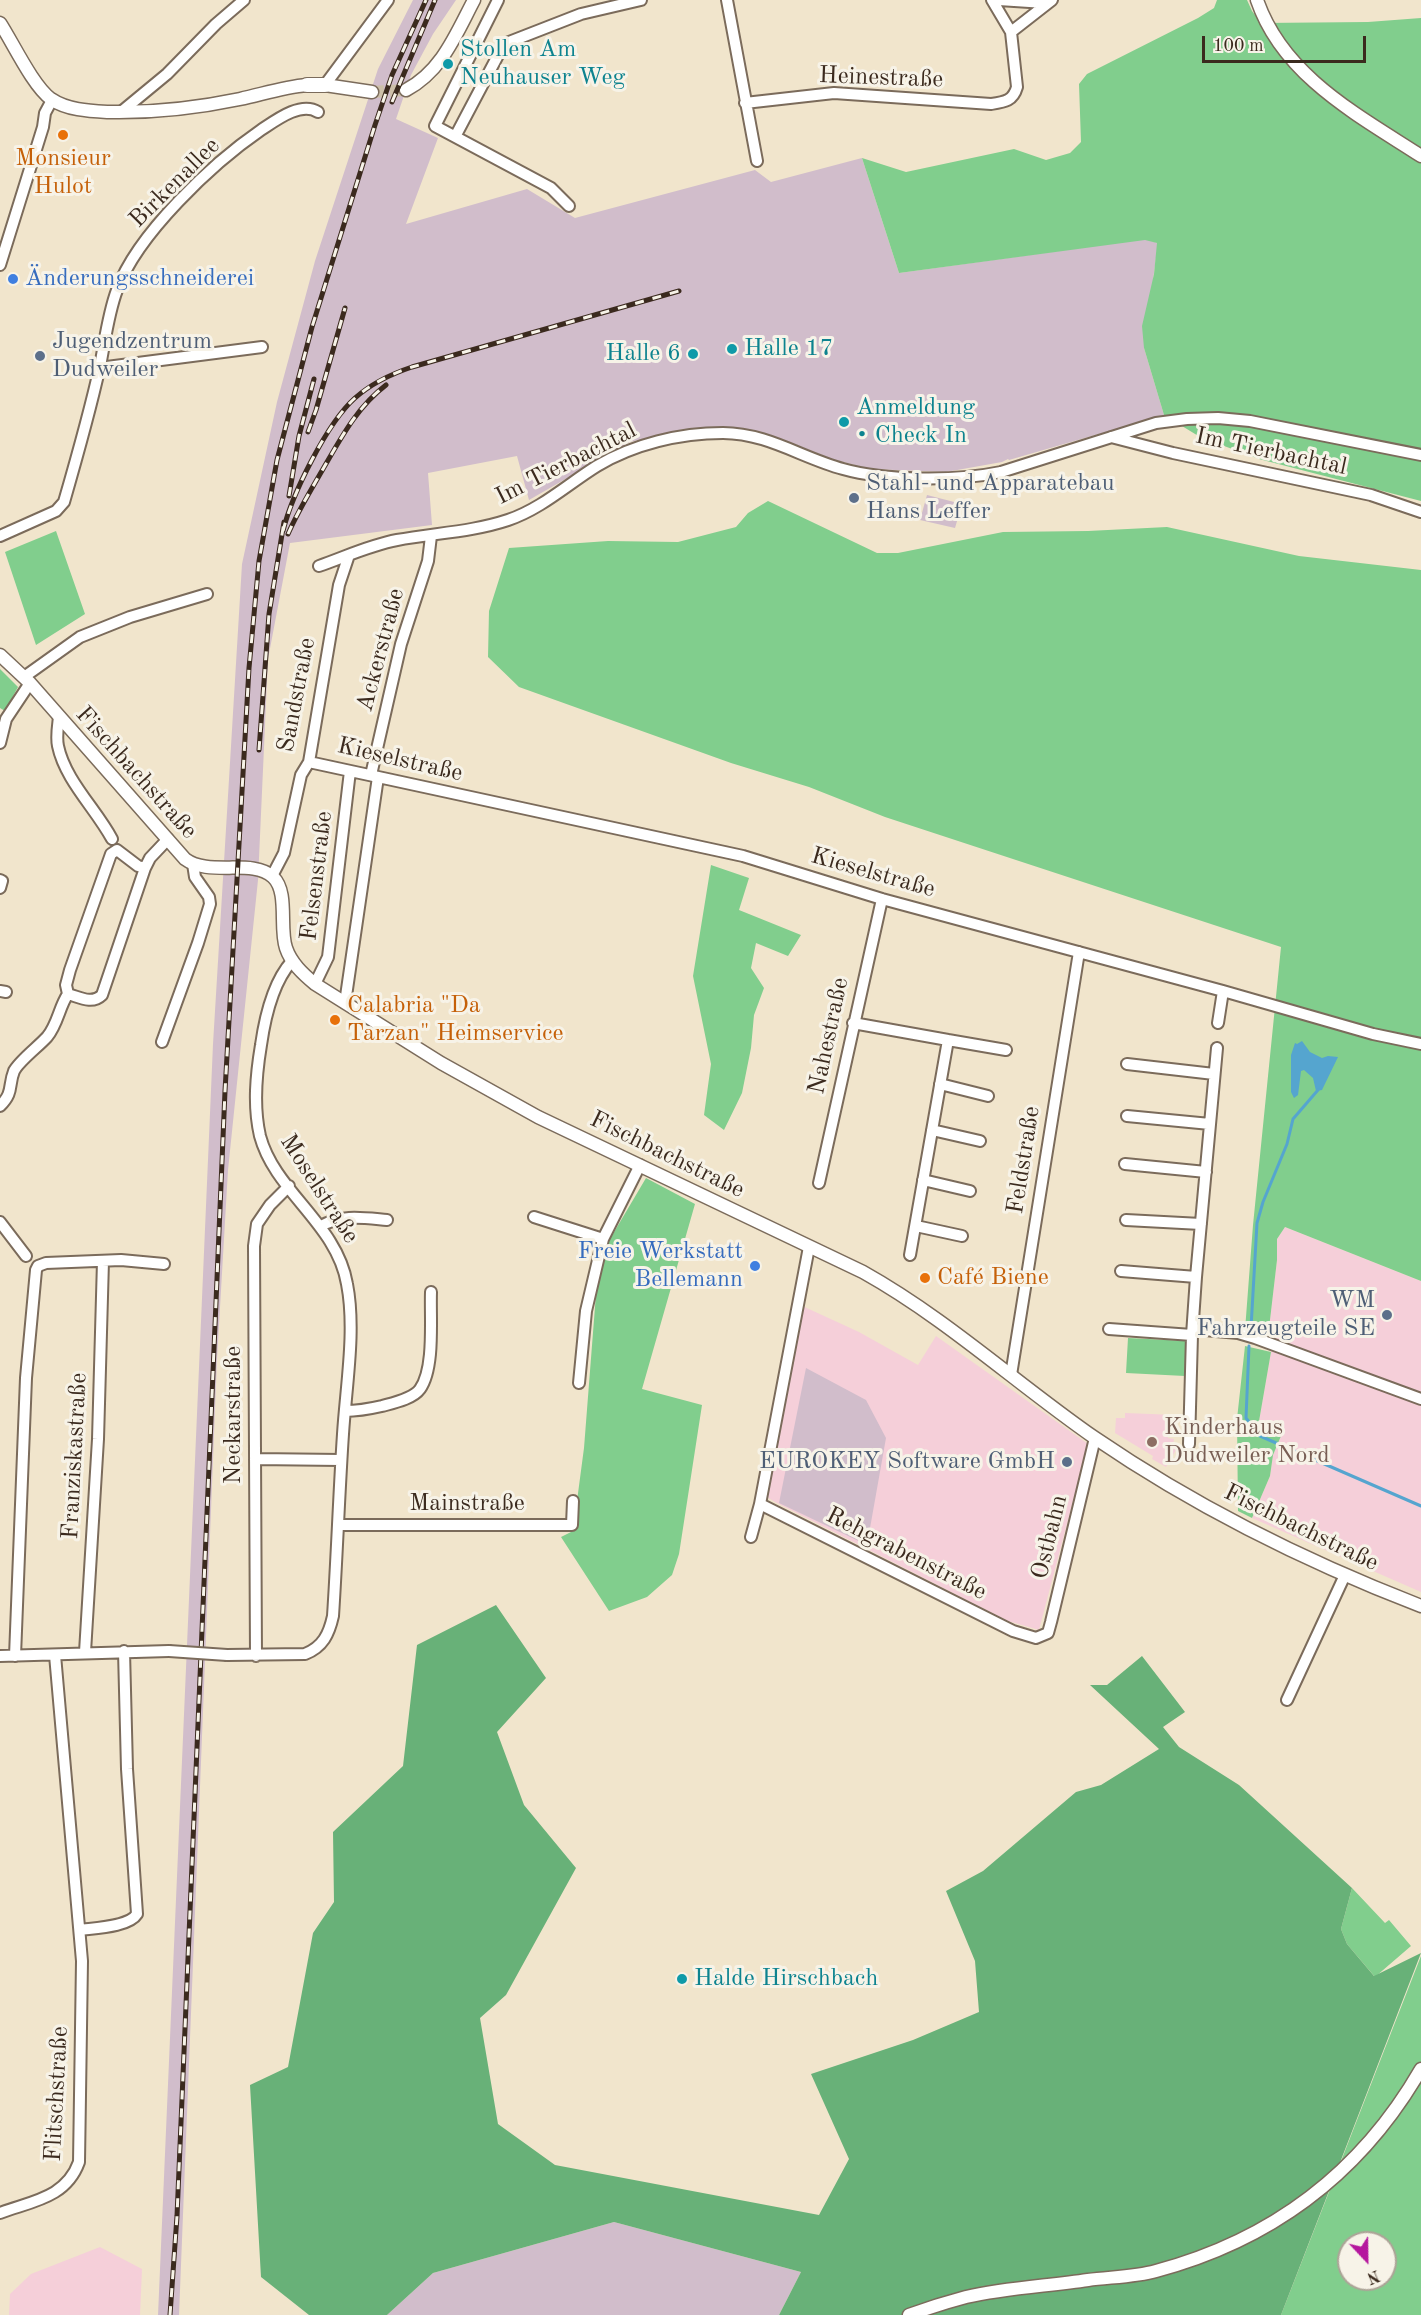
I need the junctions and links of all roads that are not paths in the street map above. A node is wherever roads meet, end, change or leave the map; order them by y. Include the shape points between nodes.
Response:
1 (244, 0) edge
2 (388, 0) edge
3 (474, 0) edge
4 (498, 0) edge
5 (641, 0) edge
6 (727, 0) edge
7 (992, 0) edge
8 (999, 0) edge
9 (1257, 0) edge
10 (1048, 2) edge
11 (0, 23) edge
12 (1011, 32) junction
13 (307, 85) joint
14 (325, 85) junction
15 (406, 90) tunnel mouth
16 (372, 92) tunnel mouth
17 (52, 100) junction
18 (744, 103) junction
19 (121, 112) junction
20 (318, 112) dead end
21 (456, 135) junction
22 (1421, 156) edge
23 (757, 161) dead end
24 (570, 206) dead end
25 (0, 265) edge
26 (262, 347) dead end
27 (99, 368) junction
28 (1111, 436) junction
29 (1421, 455) edge
30 (1421, 512) edge
31 (0, 536) edge
32 (431, 536) junction
33 (350, 555) junction
34 (319, 566) dead end
35 (207, 594) dead end
36 (0, 655) edge
37 (27, 680) junction
38 (58, 717) junction
39 (0, 743) edge
40 (309, 762) junction
41 (350, 771) junction
42 (374, 776) junction
43 (112, 839) dead end
44 (168, 839) junction
45 (193, 864) junction
46 (145, 868) junction
47 (272, 876) junction
48 (0, 879) edge
49 (0, 888) edge
50 (882, 899) junction
51 (1079, 952) junction
52 (292, 961) junction
53 (315, 984) junction
54 (1223, 991) junction
55 (68, 994) junction
56 (345, 1003) junction
57 (853, 1023) junction
58 (1218, 1023) dead end
59 (948, 1040) junction
60 (162, 1042) dead end
61 (1421, 1044) edge
62 (1217, 1048) dead end
63 (1006, 1050) dead end
64 (1127, 1064) dead end
65 (1214, 1074) junction
66 (940, 1084) junction
67 (988, 1096) dead end
68 (0, 1106) edge
69 (1127, 1116) dead end
70 (1210, 1124) junction
71 (932, 1130) junction
72 (980, 1141) dead end
73 (1125, 1164) dead end
74 (640, 1165) junction
75 (1206, 1172) junction
76 (923, 1180) junction
77 (819, 1183) dead end
78 (289, 1186) junction
79 (970, 1191) dead end
80 (534, 1217) dead end
81 (387, 1220) dead end
82 (1125, 1220) dead end
83 (0, 1222) edge
84 (1201, 1224) junction
85 (321, 1226) junction
86 (916, 1226) junction
87 (962, 1236) dead end
88 (603, 1239) junction
89 (809, 1247) junction
90 (910, 1254) dead end
91 (26, 1256) dead end
92 (103, 1261) junction
93 (164, 1264) dead end
94 (1121, 1270) dead end
95 (1196, 1277) junction
96 (430, 1292) dead end
97 (1109, 1329) dead end
98 (1193, 1332) junction
99 (1011, 1375) junction
100 (579, 1383) dead end
101 (1421, 1399) edge
102 (345, 1411) junction
103 (1095, 1438) junction
104 (1189, 1444) dead end
105 (255, 1459) junction
106 (341, 1460) junction
107 (573, 1501) dead end
108 (760, 1504) junction
109 (339, 1525) junction
110 (752, 1538) dead end
111 (1346, 1575) junction
112 (1421, 1606) edge
113 (1036, 1638) joint
114 (124, 1651) junction
115 (85, 1652) junction
116 (55, 1655) junction
117 (0, 1656) edge
118 (15, 1656) junction
119 (256, 1656) junction
120 (1287, 1700) dead end
121 (80, 1930) junction
122 (1421, 2069) edge
123 (0, 2213) edge
124 (909, 2315) edge

1 - 19 street
2 - 14 street
3 - 15 street via 434,71
4 - 21 street via 435,126
5 - 21 street via 581,14 504,44
6 - 18 street
7 - 12 street
8 - 10 street
9 - 22 street via 1284,50 1311,79
10 - 12 street
11 - 17 street
12 - 18 street, Heinestraße via 1017,87 1010,99 991,104 834,93
13 - 14 main road
13 - 19 street via 189,108
14 - 16 street
17 - 19 street via 90,111
17 - 25 street via 42,120
18 - 23 street
20 - 27 street, Birkenallee via 300,109 275,121 214,169 162,221 135,256 117,290
21 - 24 street via 550,188
26 - 27 street
27 - 31 street, Birkenallee via 64,502 56,511
28 - 29 street, Im Tierbachtal via 1156,423 1218,418 1303,430
28 - 30 street, Im Tierbachtal via 1371,495
28 - 32 street, Im Tierbachtal via 1001,472 951,478 866,475 753,436 686,435 627,451 509,520
32 - 33 street, Im Tierbachtal via 396,540
32 - 42 street, Ackerstraße via 428,561 401,645
33 - 34 street, Im Tierbachtal
33 - 40 street, Sandstraße via 339,585
35 - 37 street via 80,637
36 - 37 street, Fischbachstraße
37 - 38 street, Fischbachstraße
37 - 39 street via 6,718
38 - 43 street via 58,744 63,760
38 - 44 street, Fischbachstraße
40 - 41 street, Kieselstraße
40 - 47 street, Sandstraße via 301,775 284,853
41 - 42 street, Kieselstraße
41 - 53 street, Felsenstraße via 328,957
42 - 50 street, Kieselstraße via 743,856
42 - 56 street, Ackerstraße
44 - 45 street, Fischbachstraße
44 - 46 street
45 - 47 street, Fischbachstraße via 258,870
45 - 60 street via 195,877 210,904
46 - 55 street via 102,996 91,1001
46 - 55 street via 117,850 111,854 70,970
47 - 52 street, Fischbachstraße via 280,887 283,935
48 - 49 street
50 - 51 street, Kieselstraße
50 - 57 street, Nahestraße
51 - 54 street, Kieselstraße
51 - 99 street, Feldstraße
52 - 53 street, Fischbachstraße
52 - 78 street, Moselstraße via 279,979 262,1037 256,1096 261,1137 275,1168
53 - 56 street, Fischbachstraße
54 - 58 street
54 - 61 street, Kieselstraße
55 - 68 street via 48,1036 14,1071 12,1088
56 - 74 street, Fischbachstraße via 493,1093
57 - 59 street
57 - 77 street, Nahestraße
59 - 63 street
59 - 66 street
62 - 65 street
64 - 65 street
65 - 70 street
66 - 67 street
66 - 71 street
69 - 70 street
70 - 75 street
71 - 72 street
71 - 76 street
73 - 75 street
74 - 88 street
74 - 89 street, Fischbachstraße
75 - 84 street
76 - 79 street
76 - 86 street
78 - 85 street, Moselstraße
78 - 105 street, Neckarstraße via 257,1224 254,1246
80 - 88 street
81 - 85 street via 333,1219
82 - 84 street
83 - 91 street
84 - 95 street
85 - 102 street, Moselstraße via 347,1282 350,1333
86 - 87 street
86 - 90 street
88 - 100 street via 586,1311
89 - 99 street, Fischbachstraße via 902,1294
89 - 108 street
92 - 93 street
92 - 115 street, Franziskastraße via 98,1439
92 - 118 street via 38,1266 26,1378
94 - 95 street
95 - 98 street
96 - 102 street via 429,1355 419,1391 393,1403
97 - 98 street
98 - 101 street via 1238,1333
98 - 104 street
99 - 103 street, Fischbachstraße
102 - 106 street, Moselstraße
103 - 111 street, Fischbachstraße via 1251,1530
103 - 113 street, Ostbahn via 1048,1633
105 - 106 street
105 - 119 street, Neckarstraße
106 - 109 street, Moselstraße
107 - 109 street, Mainstraße via 572,1525
108 - 110 street
108 - 113 street, Rehgrabenstraße via 1013,1631
109 - 119 street, Moselstraße via 333,1616 325,1641 305,1654
111 - 112 street, Fischbachstraße
111 - 120 street
114 - 115 street
114 - 119 street, bridge
114 - 121 street via 137,1914 124,1923
115 - 116 street
116 - 118 street
116 - 121 street, Flitschstraße
117 - 118 street
121 - 123 street, Flitschstraße via 83,1990 79,2162 71,2180 55,2193
122 - 124 street via 1381,2129 1333,2179 1279,2219 1237,2241 1155,2272 967,2297

